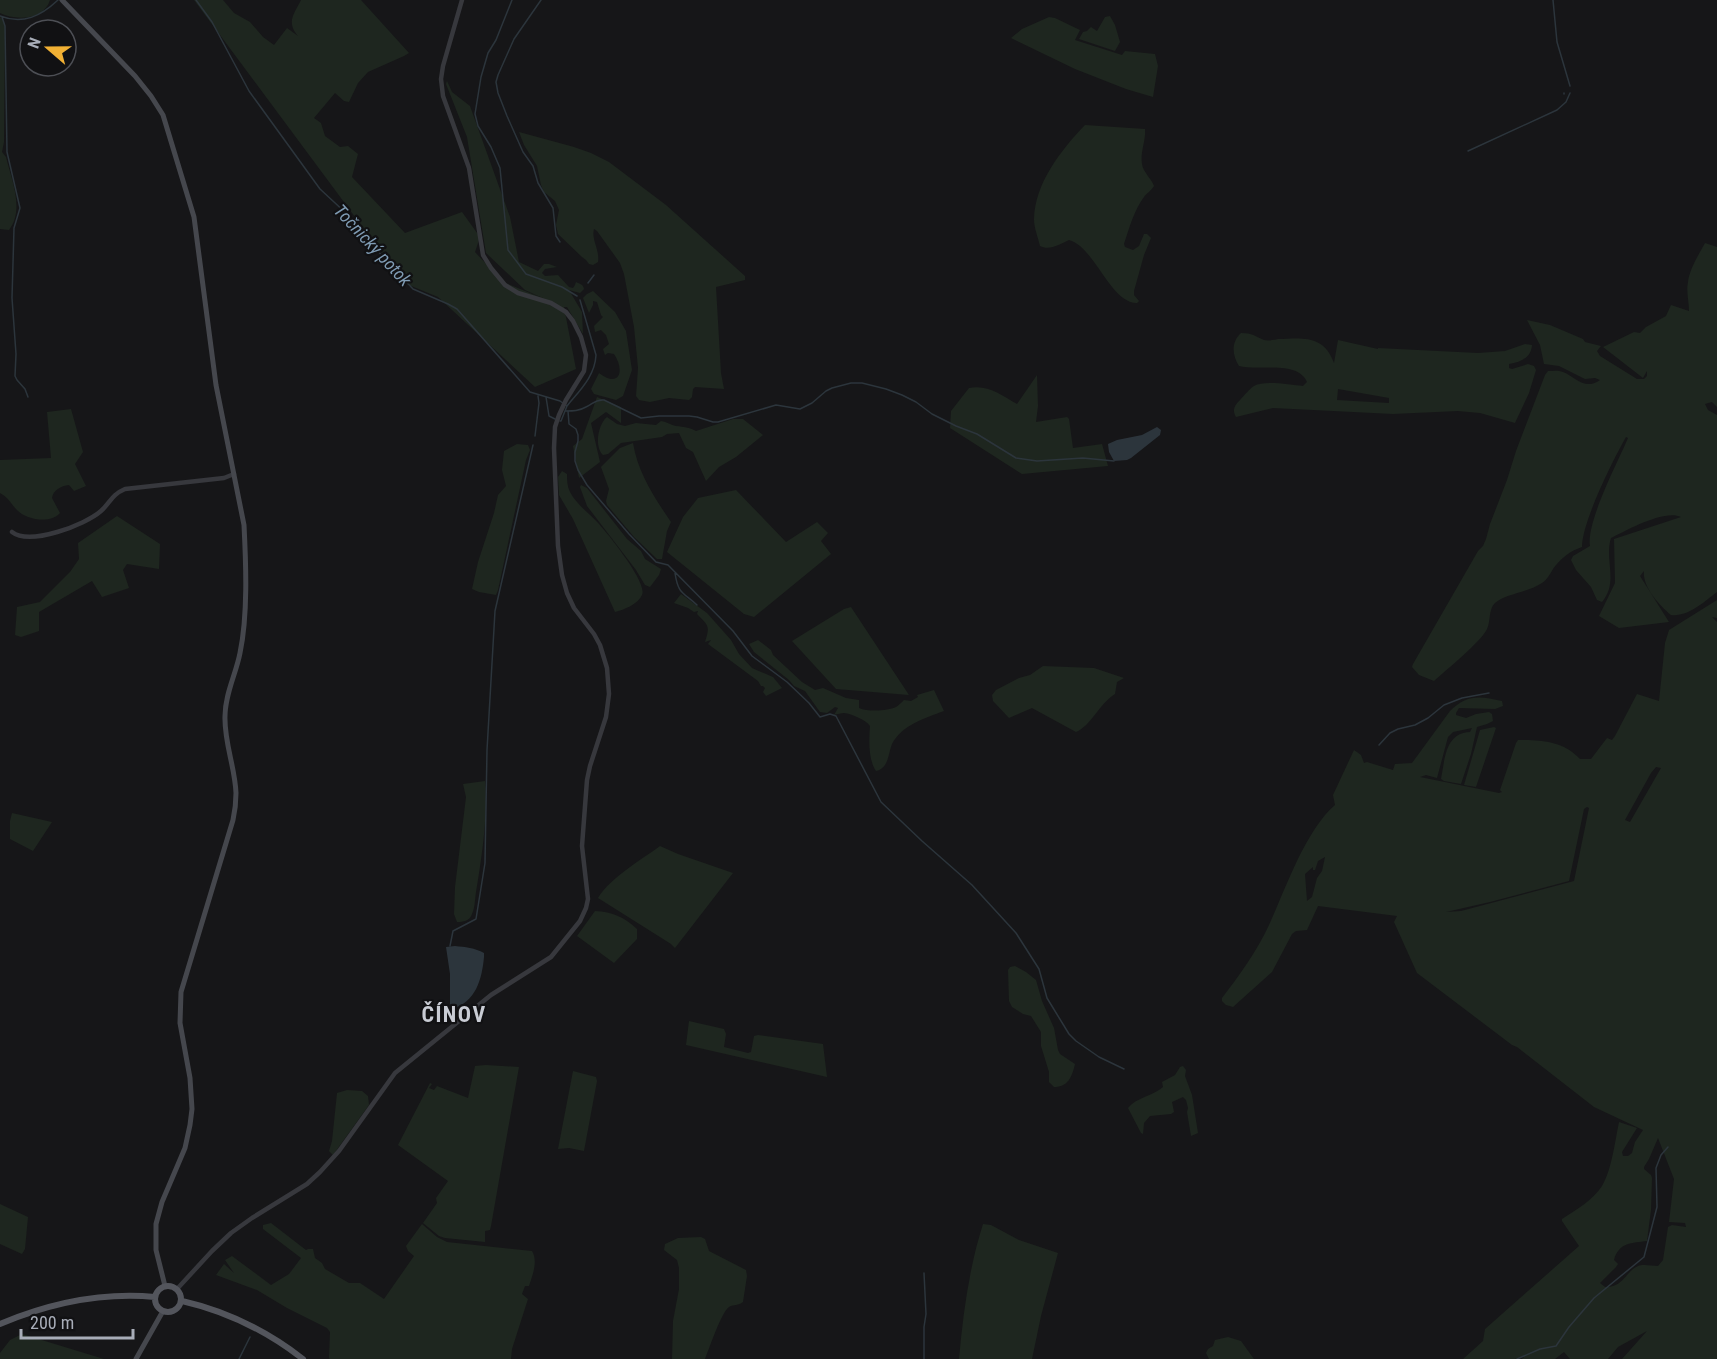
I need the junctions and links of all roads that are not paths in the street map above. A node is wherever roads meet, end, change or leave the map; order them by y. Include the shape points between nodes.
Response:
1 (462, 0) edge
2 (62, 1) edge
3 (234, 474) junction
4 (12, 532) dead end
5 (165, 1286) junction
6 (177, 1289) junction
7 (155, 1297) junction
8 (182, 1301) junction
9 (163, 1311) junction
10 (0, 1324) edge
11 (136, 1359) edge
12 (303, 1359) edge

1 - 6 street via 441,80 469,168 483,255 505,285 559,307 573,321 585,349 584,371 562,407 555,427 554,448 562,575 574,608 600,645 608,681 606,717 587,780 582,846 588,899 584,915 551,957 491,995 395,1073 320,1172 231,1233
2 - 3 main road via 135,76 163,115 194,218 216,385
3 - 4 street via 125,489 116,493 101,511 64,531 21,536
3 - 5 main road via 244,525 245,604 240,653 225,714 236,804 181,992 180,1023 191,1085 190,1125 183,1155 155,1228 157,1258
5 - 6 main road
5 - 7 main road
6 - 8 main road
7 - 9 main road
7 - 10 main road via 75,1300
8 - 9 main road via 175,1310
8 - 12 main road via 252,1326
9 - 11 main road

